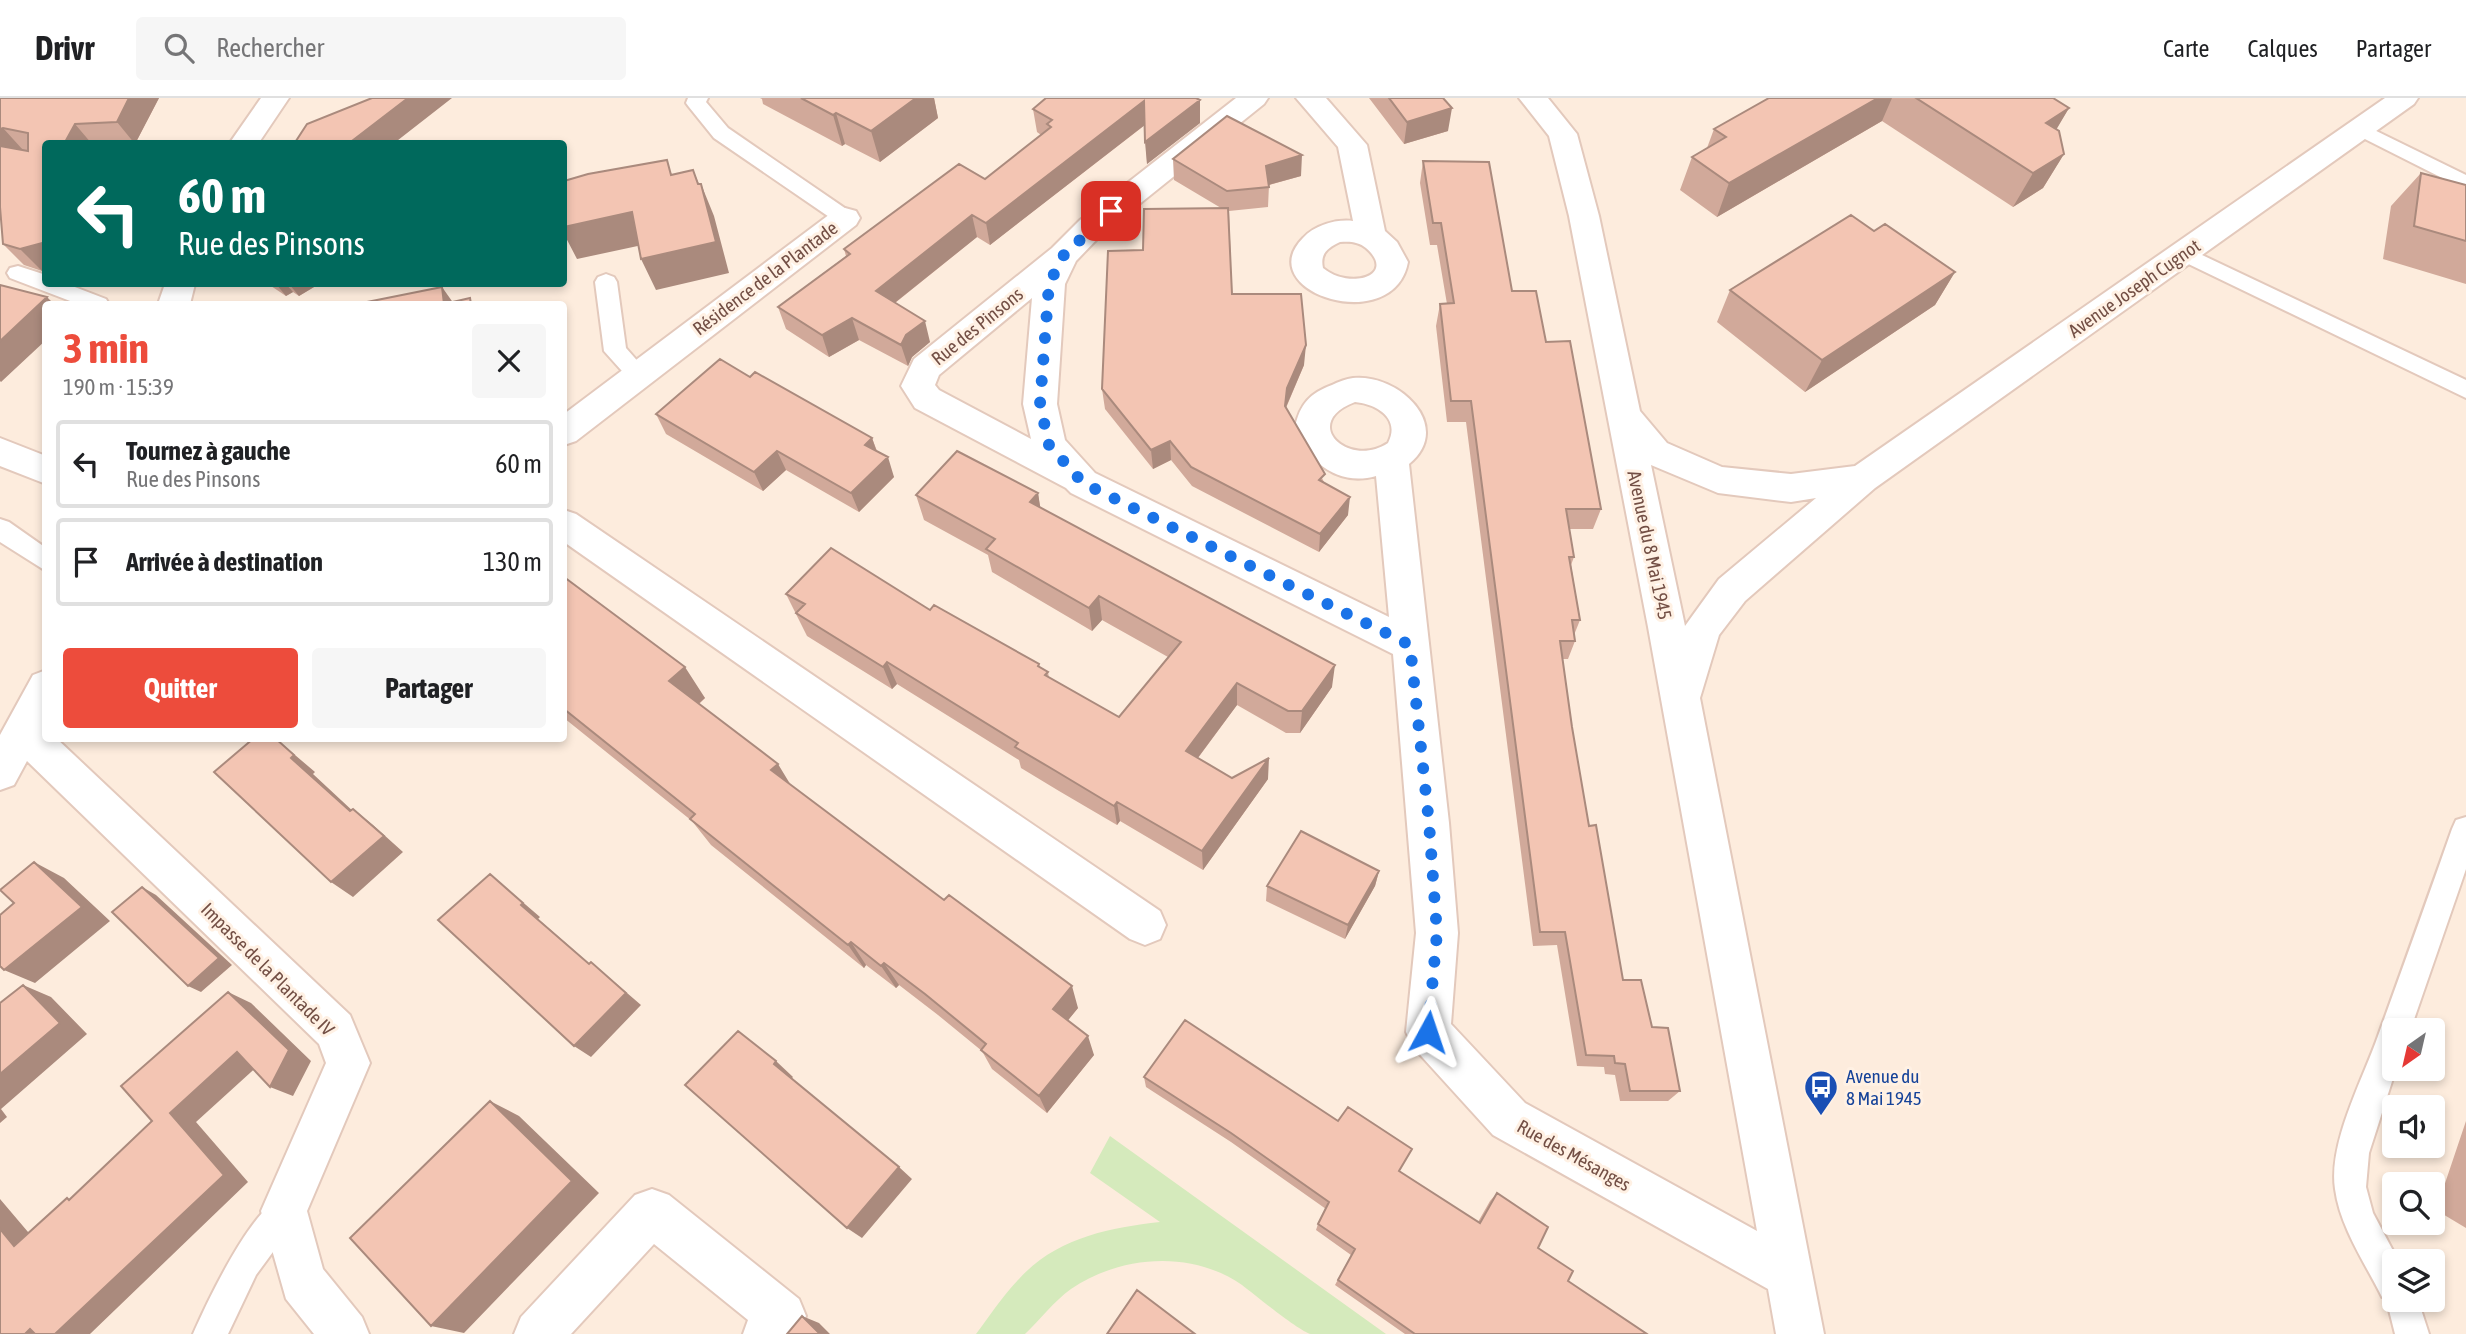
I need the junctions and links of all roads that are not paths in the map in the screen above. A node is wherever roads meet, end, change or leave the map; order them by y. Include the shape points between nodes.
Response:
1 (275, 98) edge
2 (698, 98) edge
3 (1254, 98) edge
4 (1310, 98) edge
5 (1533, 98) edge
6 (2404, 98) edge
7 (2360, 129) junction
8 (246, 140) edge
9 (2466, 183) edge
10 (845, 218) joint
11 (1371, 236) dead end
12 (2183, 253) junction
13 (1063, 256) junction
14 (18, 273) dead end
15 (42, 282) edge
16 (606, 282) dead end
17 (54, 287) edge
18 (90, 301) edge
19 (638, 374) junction
20 (2466, 390) edge
21 (1624, 415) junction
22 (567, 430) edge
23 (0, 451) edge
24 (1391, 458) dead end
25 (42, 469) edge
26 (1863, 478) junction
27 (1083, 483) junction
28 (567, 526) edge
29 (0, 529) edge
30 (42, 558) edge
31 (1410, 645) junction
32 (42, 694) edge
33 (1681, 700) junction
34 (22, 731) junction
35 (0, 773) edge
36 (2466, 829) edge
37 (1145, 925) dead end
38 (2400, 1018) edge
39 (2382, 1069) edge
40 (284, 1211) junction
41 (2382, 1261) edge
42 (1789, 1275) junction
43 (2406, 1312) edge
44 (210, 1334) edge
45 (345, 1334) edge
46 (538, 1334) edge
47 (767, 1334) edge
48 (1800, 1334) edge
49 (2412, 1334) edge

1 - 8 street
2 - 10 lane, Résidence de la Plantade via 696,103 721,134
3 - 13 street, Rue des Pinsons via 1091,227
4 - 11 street via 1352,145
5 - 21 street, Avenue du 8 Mai 1945 via 1563,134
6 - 7 street, Avenue Joseph Cugnot
7 - 9 lane
7 - 12 street, Avenue Joseph Cugnot
10 - 19 street, Résidence de la Plantade
12 - 20 lane
12 - 26 street, Avenue Joseph Cugnot
13 - 27 street, Rue des Pinsons via 1049,284 1040,404 1049,445
13 - 27 street, Rue des Pinsons via 926,368 918,386 927,399
14 - 15 lane
16 - 19 lane via 615,351
17 - 18 lane
19 - 22 street, Résidence de la Plantade
21 - 26 street, Avenue Joseph Cugnot via 1655,452 1718,480 1791,488
21 - 33 street, Avenue du 8 Mai 1945
23 - 25 street
24 - 31 street, Rue des Mésanges
26 - 33 street, Avenue Joseph Cugnot via 1732,590 1702,629
27 - 31 street, Rue des Pinsons
28 - 37 street
29 - 30 lane
31 - 42 street, Rue des Mésanges via 1437,933 1428,1032 1509,1119
32 - 34 street
33 - 42 street, Avenue du 8 Mai 1945
34 - 35 street
34 - 40 street, Impasse de la Plantade IV via 335,1030 348,1062
36 - 38 lane
39 - 41 lane via 2350,1160 2350,1188
40 - 44 lane via 245,1264
40 - 45 street via 303,1282
42 - 48 street, Avenue du 8 Mai 1945
43 - 49 lane
46 - 47 street via 652,1212 782,1316

